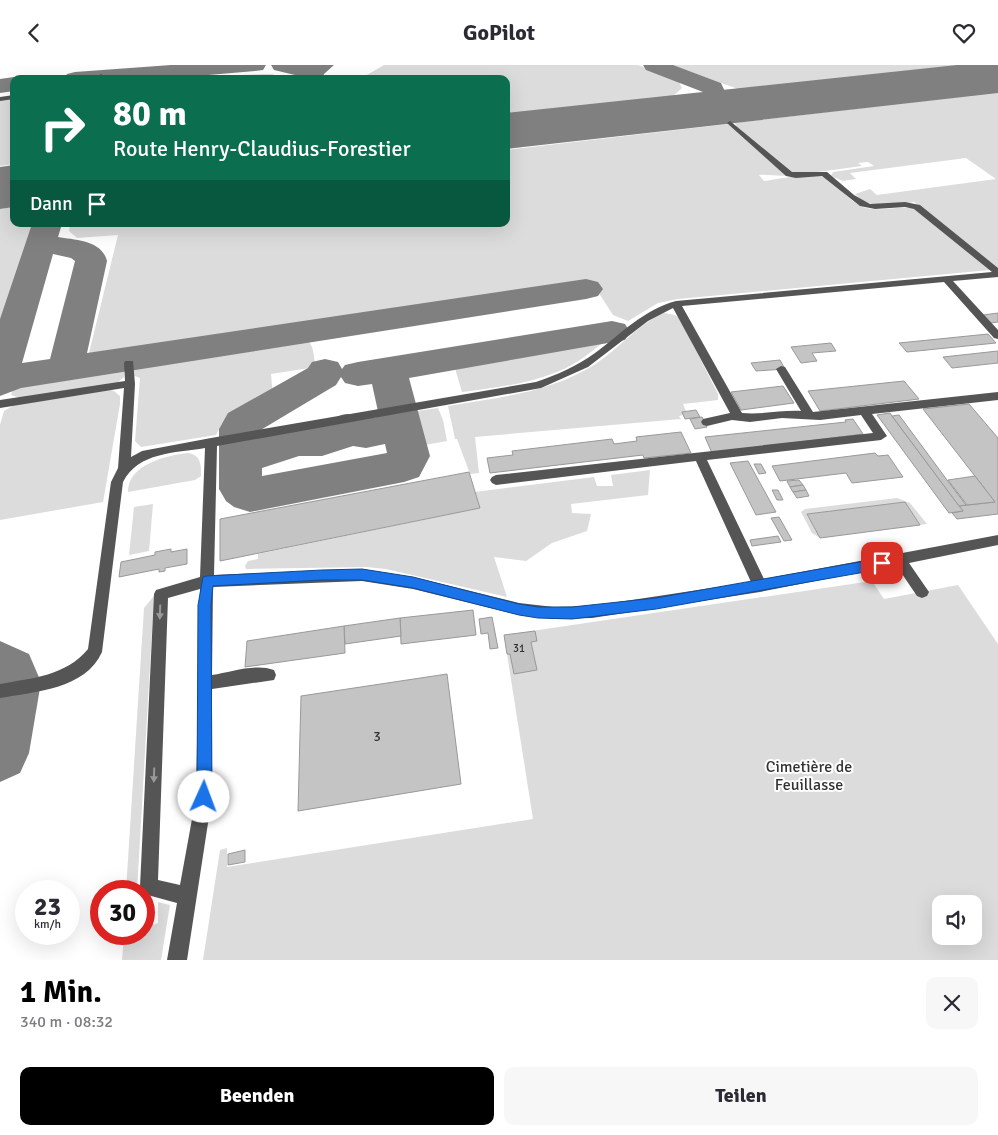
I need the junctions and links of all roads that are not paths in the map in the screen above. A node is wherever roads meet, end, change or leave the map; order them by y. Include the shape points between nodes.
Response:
1 (730, 123) dead end
2 (998, 273) edge
3 (946, 279) junction
4 (676, 304) junction
5 (998, 336) edge
6 (129, 363) dead end
7 (781, 369) dead end
8 (130, 383) junction
9 (998, 395) edge
10 (0, 404) edge
11 (864, 411) junction
12 (737, 415) junction
13 (810, 415) junction
14 (706, 422) dead end
15 (211, 442) junction
16 (700, 458) junction
17 (124, 468) junction
18 (496, 480) dead end
19 (998, 540) edge
20 (900, 560) junction
21 (207, 581) junction
22 (760, 586) junction
23 (922, 592) dead end
24 (269, 675) dead end
25 (205, 683) junction
26 (0, 691) edge
27 (188, 896) junction
28 (177, 960) edge

1 - 2 street via 789,174 824,174 866,206 882,208 906,204 916,207
2 - 3 street
3 - 4 street
3 - 5 street
4 - 12 street
4 - 15 street via 651,313 582,366 551,381
6 - 8 street
7 - 13 street
8 - 10 street
8 - 17 street
9 - 11 street
11 - 13 street
11 - 16 street via 881,436
12 - 13 street via 750,419 782,414
12 - 14 street
15 - 17 street via 142,455
15 - 21 street
16 - 18 street
16 - 22 street
17 - 26 street via 117,482 95,652 73,673
19 - 20 street
20 - 22 street
20 - 23 street
21 - 22 street via 362,575 413,583 519,609 554,613 601,611
21 - 25 street
21 -> 27 street via 161,594 149,887
24 - 25 street
25 - 27 street via 204,797
27 - 28 street

